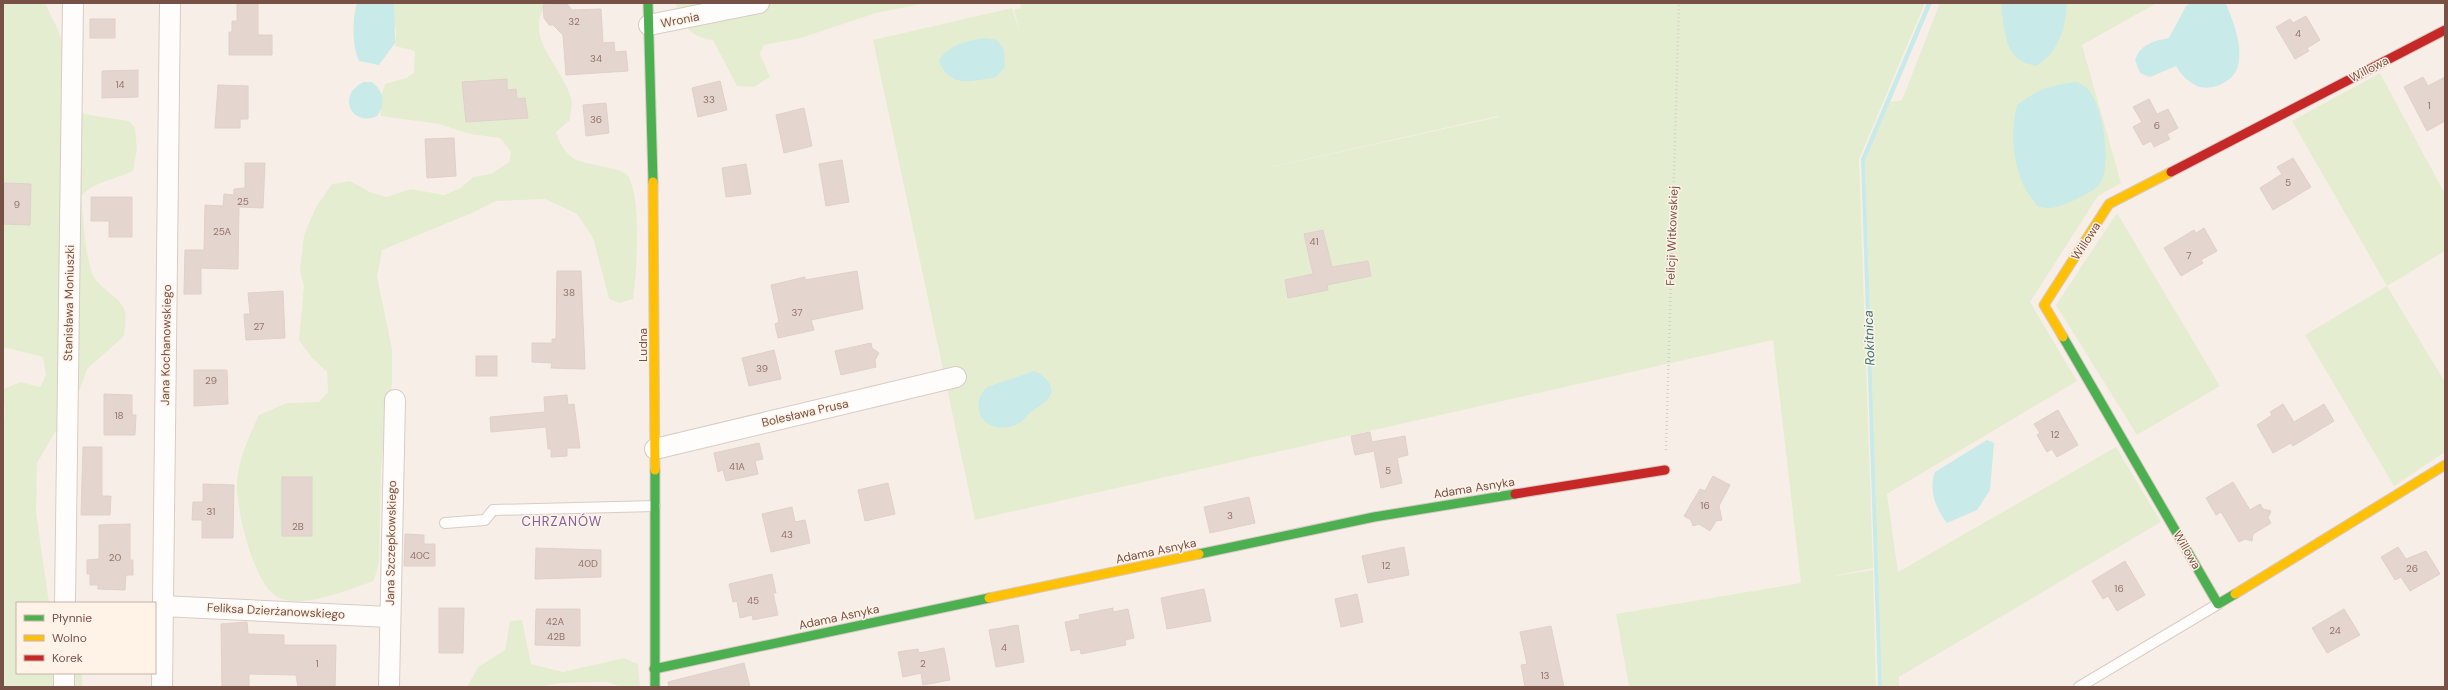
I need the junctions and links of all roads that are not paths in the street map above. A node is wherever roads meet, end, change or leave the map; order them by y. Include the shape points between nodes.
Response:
1 (73, 3) edge
2 (170, 3) edge
3 (648, 3) edge
4 (759, 3) edge
5 (649, 25) junction
6 (2445, 30) edge
7 (956, 378) dead end
8 (395, 400) dead end
9 (654, 450) junction
10 (2445, 465) edge
11 (1665, 470) road end
12 (655, 506) junction
13 (445, 523) dead end
14 (65, 602) edge
15 (2218, 604) junction
16 (162, 606) junction
17 (389, 617) junction
18 (654, 669) junction
19 (64, 674) edge
20 (64, 687) edge
21 (162, 687) edge
22 (389, 687) edge
23 (654, 687) edge
24 (2079, 687) edge

1 - 14 street, Stanisława Moniuszki
2 - 16 street, Jana Kochanowskiego
3 - 5 street, Ludna
4 - 5 street, Wronia
5 - 9 street, Ludna via 654,262
6 - 15 street, Willowa via 2109,204 2044,305
7 - 9 street, Bolesława Prusa
8 - 17 street, Jana Szczepkowskiego
9 - 12 street, Ludna
10 - 15 street
11 - 18 street, Adama Asnyka via 1374,517
12 - 13 lane via 493,510 485,520
12 - 18 street, Ludna
15 - 24 lane
16 - 17 street, Feliksa Dzierżanowskiego
16 - 21 street, Jana Kochanowskiego
17 - 22 street, Jana Szczepkowskiego
18 - 23 street, Ludna
19 - 20 street

